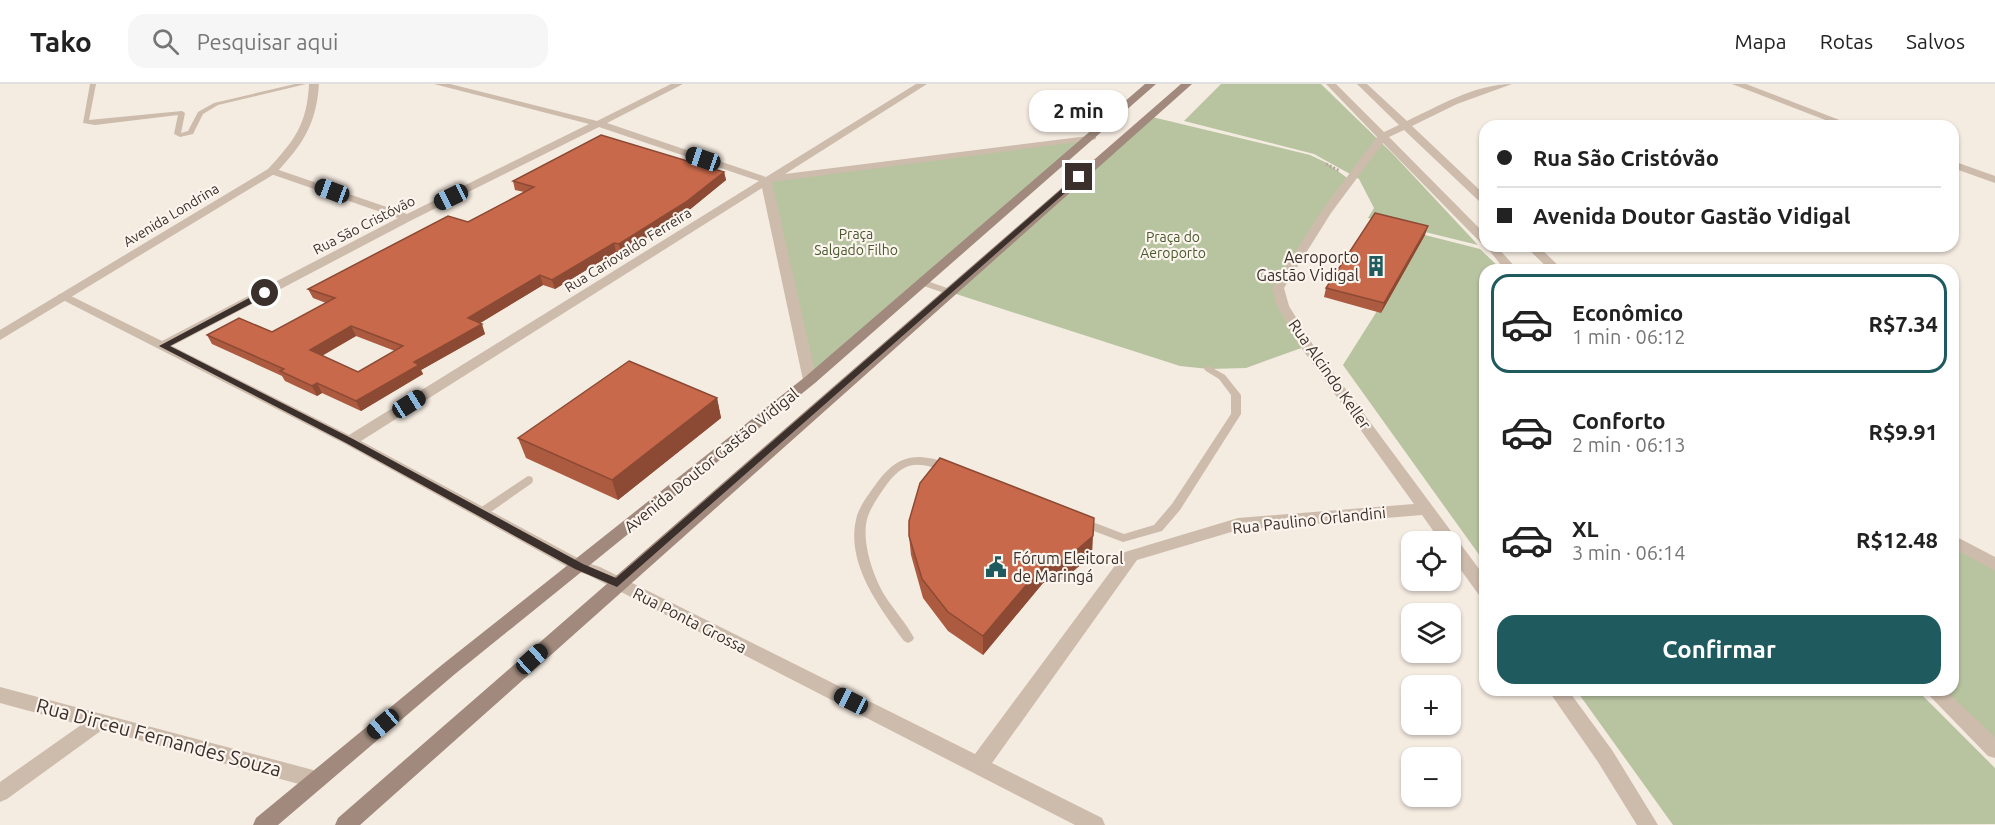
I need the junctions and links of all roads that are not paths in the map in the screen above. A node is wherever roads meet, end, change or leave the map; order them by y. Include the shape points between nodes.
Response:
1 (93, 84) edge
2 (303, 84) edge
3 (314, 84) edge
4 (439, 84) edge
5 (678, 84) edge
6 (922, 84) edge
7 (1151, 84) edge
8 (1187, 84) edge
9 (1331, 84) edge
10 (1362, 84) edge
11 (1507, 84) edge
12 (1737, 84) edge
13 (1834, 120) edge
14 (599, 124) junction
15 (1407, 125) junction
16 (1383, 136) junction
17 (1092, 137) junction
18 (1959, 166) edge
19 (272, 171) junction
20 (766, 180) junction
21 (1995, 180) edge
22 (1479, 195) edge
23 (408, 218) junction
24 (1479, 235) edge
25 (1496, 252) edge
26 (1538, 252) edge
27 (1506, 264) edge
28 (1550, 264) edge
29 (921, 282) junction
30 (950, 292) junction
31 (63, 297) junction
32 (0, 336) edge
33 (163, 346) junction
34 (1209, 369) dead end
35 (810, 380) junction
36 (350, 441) junction
37 (957, 471) edge
38 (528, 480) dead end
39 (1426, 509) junction
40 (481, 513) junction
41 (1068, 516) edge
42 (1442, 531) edge
43 (1959, 544) edge
44 (1461, 557) edge
45 (1995, 565) edge
46 (579, 567) junction
47 (1479, 582) edge
48 (617, 583) junction
49 (908, 638) dead end
50 (0, 695) edge
51 (1561, 696) edge
52 (1939, 696) edge
53 (99, 722) junction
54 (1995, 750) edge
55 (978, 766) junction
56 (317, 780) junction
57 (0, 793) edge
58 (263, 825) edge
59 (345, 825) edge
60 (1095, 825) edge
61 (1648, 825) edge

1 - 2 lane via 85,122 182,113 177,134 180,135 191,133 200,113 216,104
3 - 19 street, Avenida Londrina via 311,120 295,147
4 - 14 street
5 - 14 street, Rua São Cristóvão
6 - 20 street, Rua Cariovaldo Ferreira
7 - 17 main road, Avenida Doutor Gastão Vidigal
8 - 30 main road, Avenida Doutor Gastão Vidigal
9 - 16 street
10 - 15 street
11 - 15 street, Rua Alcindo Keller via 1454,102
12 - 13 street
14 - 20 street
14 - 23 street, Rua São Cristóvão
15 - 16 street, Rua Alcindo Keller
15 - 22 street
16 - 24 street
16 - 39 street, Rua Alcindo Keller via 1326,212 1278,288 1283,306 1306,346
17 - 20 street
17 - 29 main road, Avenida Doutor Gastão Vidigal
18 - 21 street
19 - 23 street
19 - 31 street, Avenida Londrina
20 - 35 street
20 - 36 street, Rua Cariovaldo Ferreira
23 - 33 street, Rua São Cristóvão
25 - 27 street
26 - 28 street
29 - 30 lane
29 - 35 main road, Avenida Doutor Gastão Vidigal
30 - 48 main road, Avenida Doutor Gastão Vidigal
31 - 32 street, Avenida Londrina
31 - 33 street, Rua Ponta Grossa
33 - 36 street, Rua Ponta Grossa
34 - 41 lane via 1222,377 1236,395 1236,414 1158,528 1123,538
35 - 46 main road, Avenida Doutor Gastão Vidigal
36 - 40 street, Rua Ponta Grossa
37 - 49 lane via 935,462 902,463 889,473 862,518 862,554 874,591
38 - 40 lane
39 - 42 street, Rua Alcindo Keller
39 - 55 street, Rua Paulino Orlandini via 1238,524 1131,556
40 - 46 street, Rua Ponta Grossa
43 - 45 street
44 - 47 street, Rua Alcindo Keller
46 - 48 street, Rua Ponta Grossa
46 - 56 main road, Avenida Doutor Gastão Vidigal via 448,669
48 - 55 street, Rua Ponta Grossa
48 - 59 main road, Avenida Doutor Gastão Vidigal
50 - 53 street, Rua Dirceu Fernandes Souza
51 - 61 street
52 - 54 street
53 - 56 street, Rua Dirceu Fernandes Souza
53 - 57 street
55 - 60 street, Rua Ponta Grossa
56 - 58 main road, Avenida Doutor Gastão Vidigal

